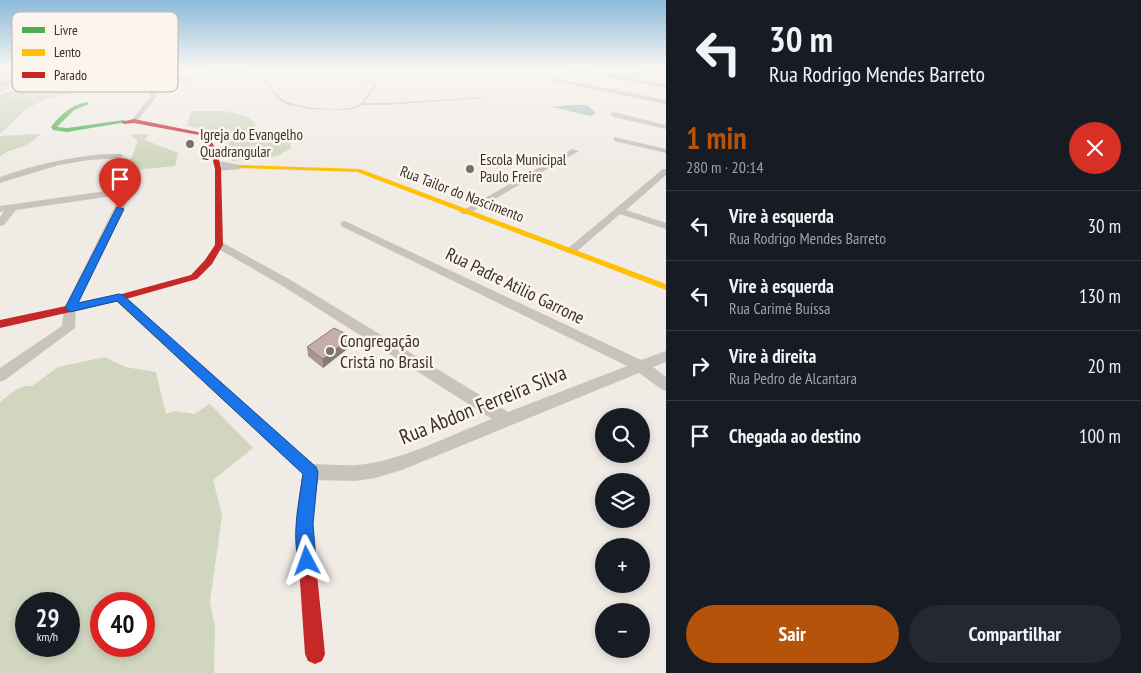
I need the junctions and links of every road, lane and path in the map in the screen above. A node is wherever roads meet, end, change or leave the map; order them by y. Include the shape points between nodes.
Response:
1 (152, 99) edge
2 (281, 99) edge
3 (365, 99) edge
4 (461, 99) edge
5 (653, 99) edge
6 (666, 102) edge
7 (87, 103) dead end
8 (362, 104) junction
9 (134, 121) junction
10 (666, 123) edge
11 (666, 127) edge
12 (617, 139) dead end
13 (575, 151) dead end
14 (666, 152) edge
15 (120, 156) dead end
16 (217, 166) junction
17 (240, 167) joint
18 (666, 171) edge
19 (0, 180) edge
20 (654, 182) junction
21 (666, 185) edge
22 (13, 207) junction
23 (0, 209) edge
24 (620, 211) junction
25 (464, 212) junction
26 (0, 223) edge
27 (345, 224) dead end
28 (666, 226) edge
29 (219, 246) junction
30 (572, 251) junction
31 (666, 287) edge
32 (119, 298) junction
33 (70, 308) junction
34 (0, 324) edge
35 (666, 356) edge
36 (642, 367) junction
37 (0, 376) edge
38 (666, 385) edge
39 (507, 420) junction
40 (311, 472) junction
41 (315, 654) dead end

1 - 9 street
2 - 8 lane via 292,106 344,109
3 - 8 lane
4 - 8 lane
5 - 6 street
7 - 9 street via 75,104 55,129
9 - 16 street via 201,134 214,151
10 - 11 street via 613,114
12 - 14 street
13 - 25 street
15 - 19 street via 58,162
16 - 17 street, Rua Tailor do Nascimento
16 - 29 street
17 - 25 street, Rua Tailor do Nascimento via 358,170
18 - 20 street
20 - 21 street
20 - 24 street
22 - 23 street
22 - 26 street
22 - 33 street via 106,194 115,195 122,202
24 - 28 street
24 - 30 street
25 - 30 street, Rua Tailor do Nascimento
27 - 36 street, Rua Padre Atilio Garrone
29 - 32 street via 208,264 194,277
29 - 39 street via 285,282
30 - 31 street, Rua Tailor do Nascimento
32 - 33 street
32 - 40 street
33 - 34 street
33 - 37 street via 68,328
35 - 36 street, Rua Abdon Ferreira Silva
36 - 38 street, Rua Padre Atilio Garrone
36 - 39 street, Rua Abdon Ferreira Silva
39 - 40 street, Rua Abdon Ferreira Silva via 375,470
40 - 41 street via 304,524

